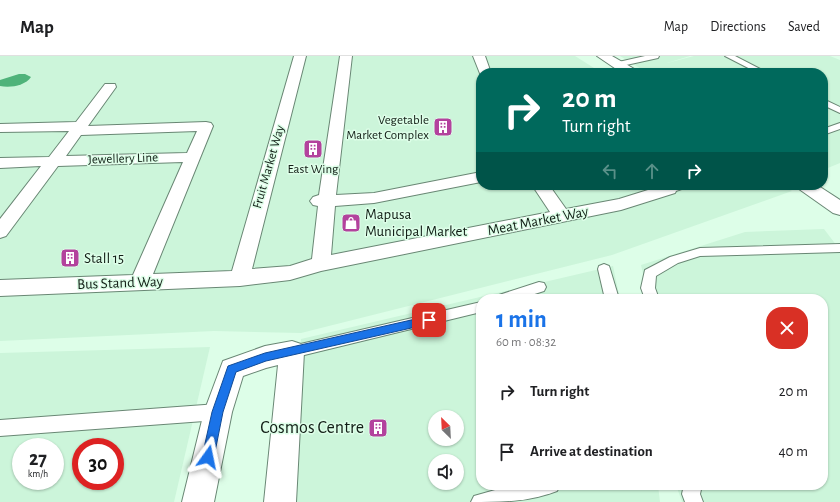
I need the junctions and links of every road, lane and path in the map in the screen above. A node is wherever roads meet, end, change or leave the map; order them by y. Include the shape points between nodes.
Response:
1 (300, 56) edge
2 (346, 56) edge
3 (479, 56) edge
4 (603, 56) edge
5 (655, 56) edge
6 (729, 56) edge
7 (483, 68) edge
8 (620, 68) edge
9 (628, 68) edge
10 (754, 68) edge
11 (110, 87) dead end
12 (828, 104) edge
13 (840, 110) edge
14 (840, 126) edge
15 (0, 128) edge
16 (79, 129) junction
17 (828, 130) edge
18 (193, 156) junction
19 (54, 161) junction
20 (0, 163) edge
21 (476, 178) edge
22 (544, 190) edge
23 (660, 190) edge
24 (812, 190) edge
25 (323, 200) junction
26 (840, 209) edge
27 (562, 216) junction
28 (0, 232) edge
29 (840, 248) edge
30 (321, 264) junction
31 (604, 269) dead end
32 (240, 278) junction
33 (140, 282) junction
34 (539, 287) dead end
35 (0, 288) edge
36 (519, 294) edge
37 (611, 294) edge
38 (650, 294) edge
39 (476, 308) edge
40 (292, 352) junction
41 (218, 412) junction
42 (0, 428) edge
43 (530, 490) edge
44 (692, 490) edge
45 (198, 502) edge
46 (280, 502) edge
47 (480, 502) edge
48 (694, 502) edge

1 - 32 street, Fruit Market Way
2 - 25 street
3 - 7 street
4 - 8 street
5 - 9 lane
6 - 10 lane
11 - 16 street
12 - 13 lane
14 - 17 lane
15 - 16 street
16 - 18 street via 206,126
16 - 19 street
18 - 19 street, Jewellery Line
18 - 33 street
19 - 20 street, Jewellery Line
19 - 28 street
21 - 25 street via 374,198
22 - 27 street
23 - 27 street, Meat Market Way via 620,204
24 - 26 street
25 - 30 street
27 - 30 street, Meat Market Way
29 - 38 lane via 700,252 674,260 650,273 648,288
30 - 32 street, Meat Market Way via 290,273
31 - 37 lane
32 - 33 street, Bus Stand Way
33 - 35 street, Bus Stand Way
34 - 36 lane
39 - 40 lane
40 - 41 street via 265,357 232,369
40 - 46 street
41 - 42 lane
41 - 45 street
43 - 47 lane
44 - 48 lane

